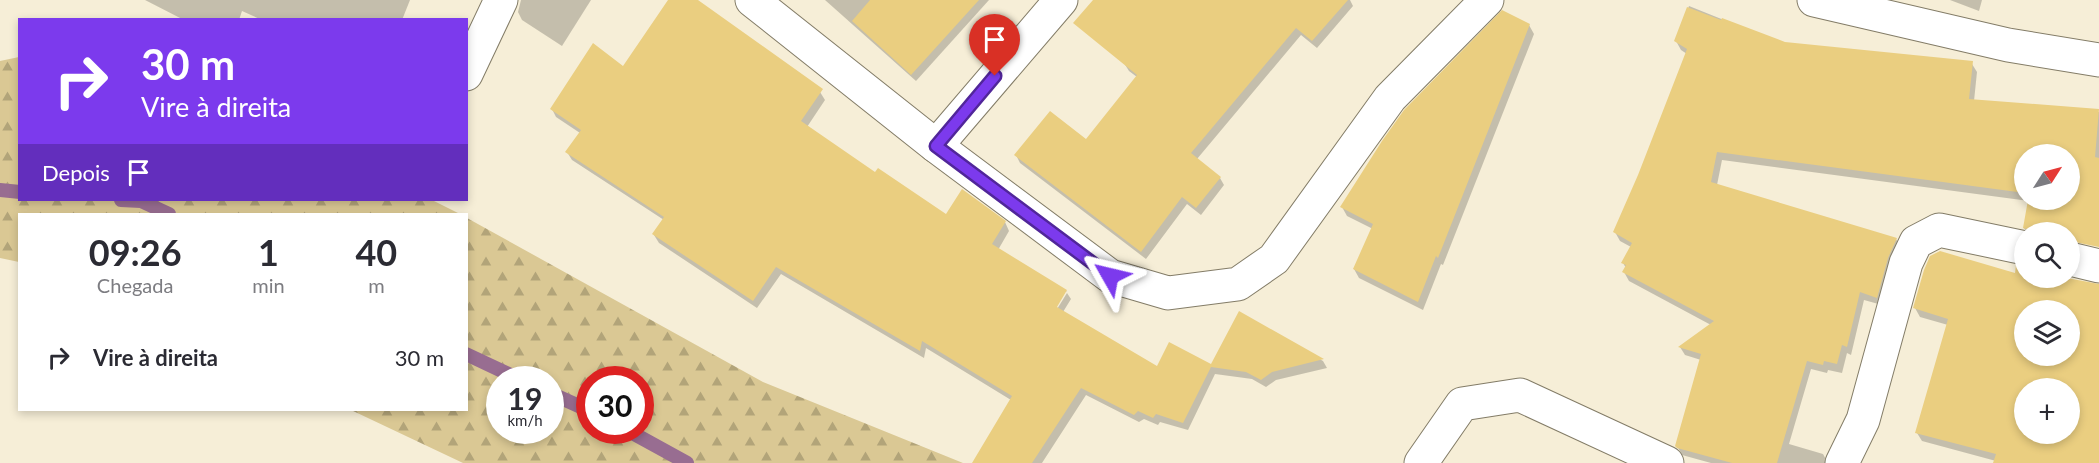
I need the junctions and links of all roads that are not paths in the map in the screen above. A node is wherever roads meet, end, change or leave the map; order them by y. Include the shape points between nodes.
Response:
1 (501, 0) edge
2 (752, 0) edge
3 (1061, 0) edge
4 (1487, 0) edge
5 (1814, 0) edge
6 (2099, 60) edge
7 (468, 70) edge
8 (936, 146) junction
9 (2014, 246) edge
10 (2080, 261) edge
11 (2099, 266) edge
12 (1421, 463) edge
13 (1667, 463) edge
14 (1842, 463) edge

1 - 7 street
2 - 8 street
3 - 8 street
4 - 8 street via 1390,98 1274,259 1238,284 1168,293 1110,276
5 - 6 street via 2008,45
9 - 14 street via 1939,230 1916,242 1906,263 1863,420
10 - 11 street
12 - 13 street via 1462,404 1520,395

